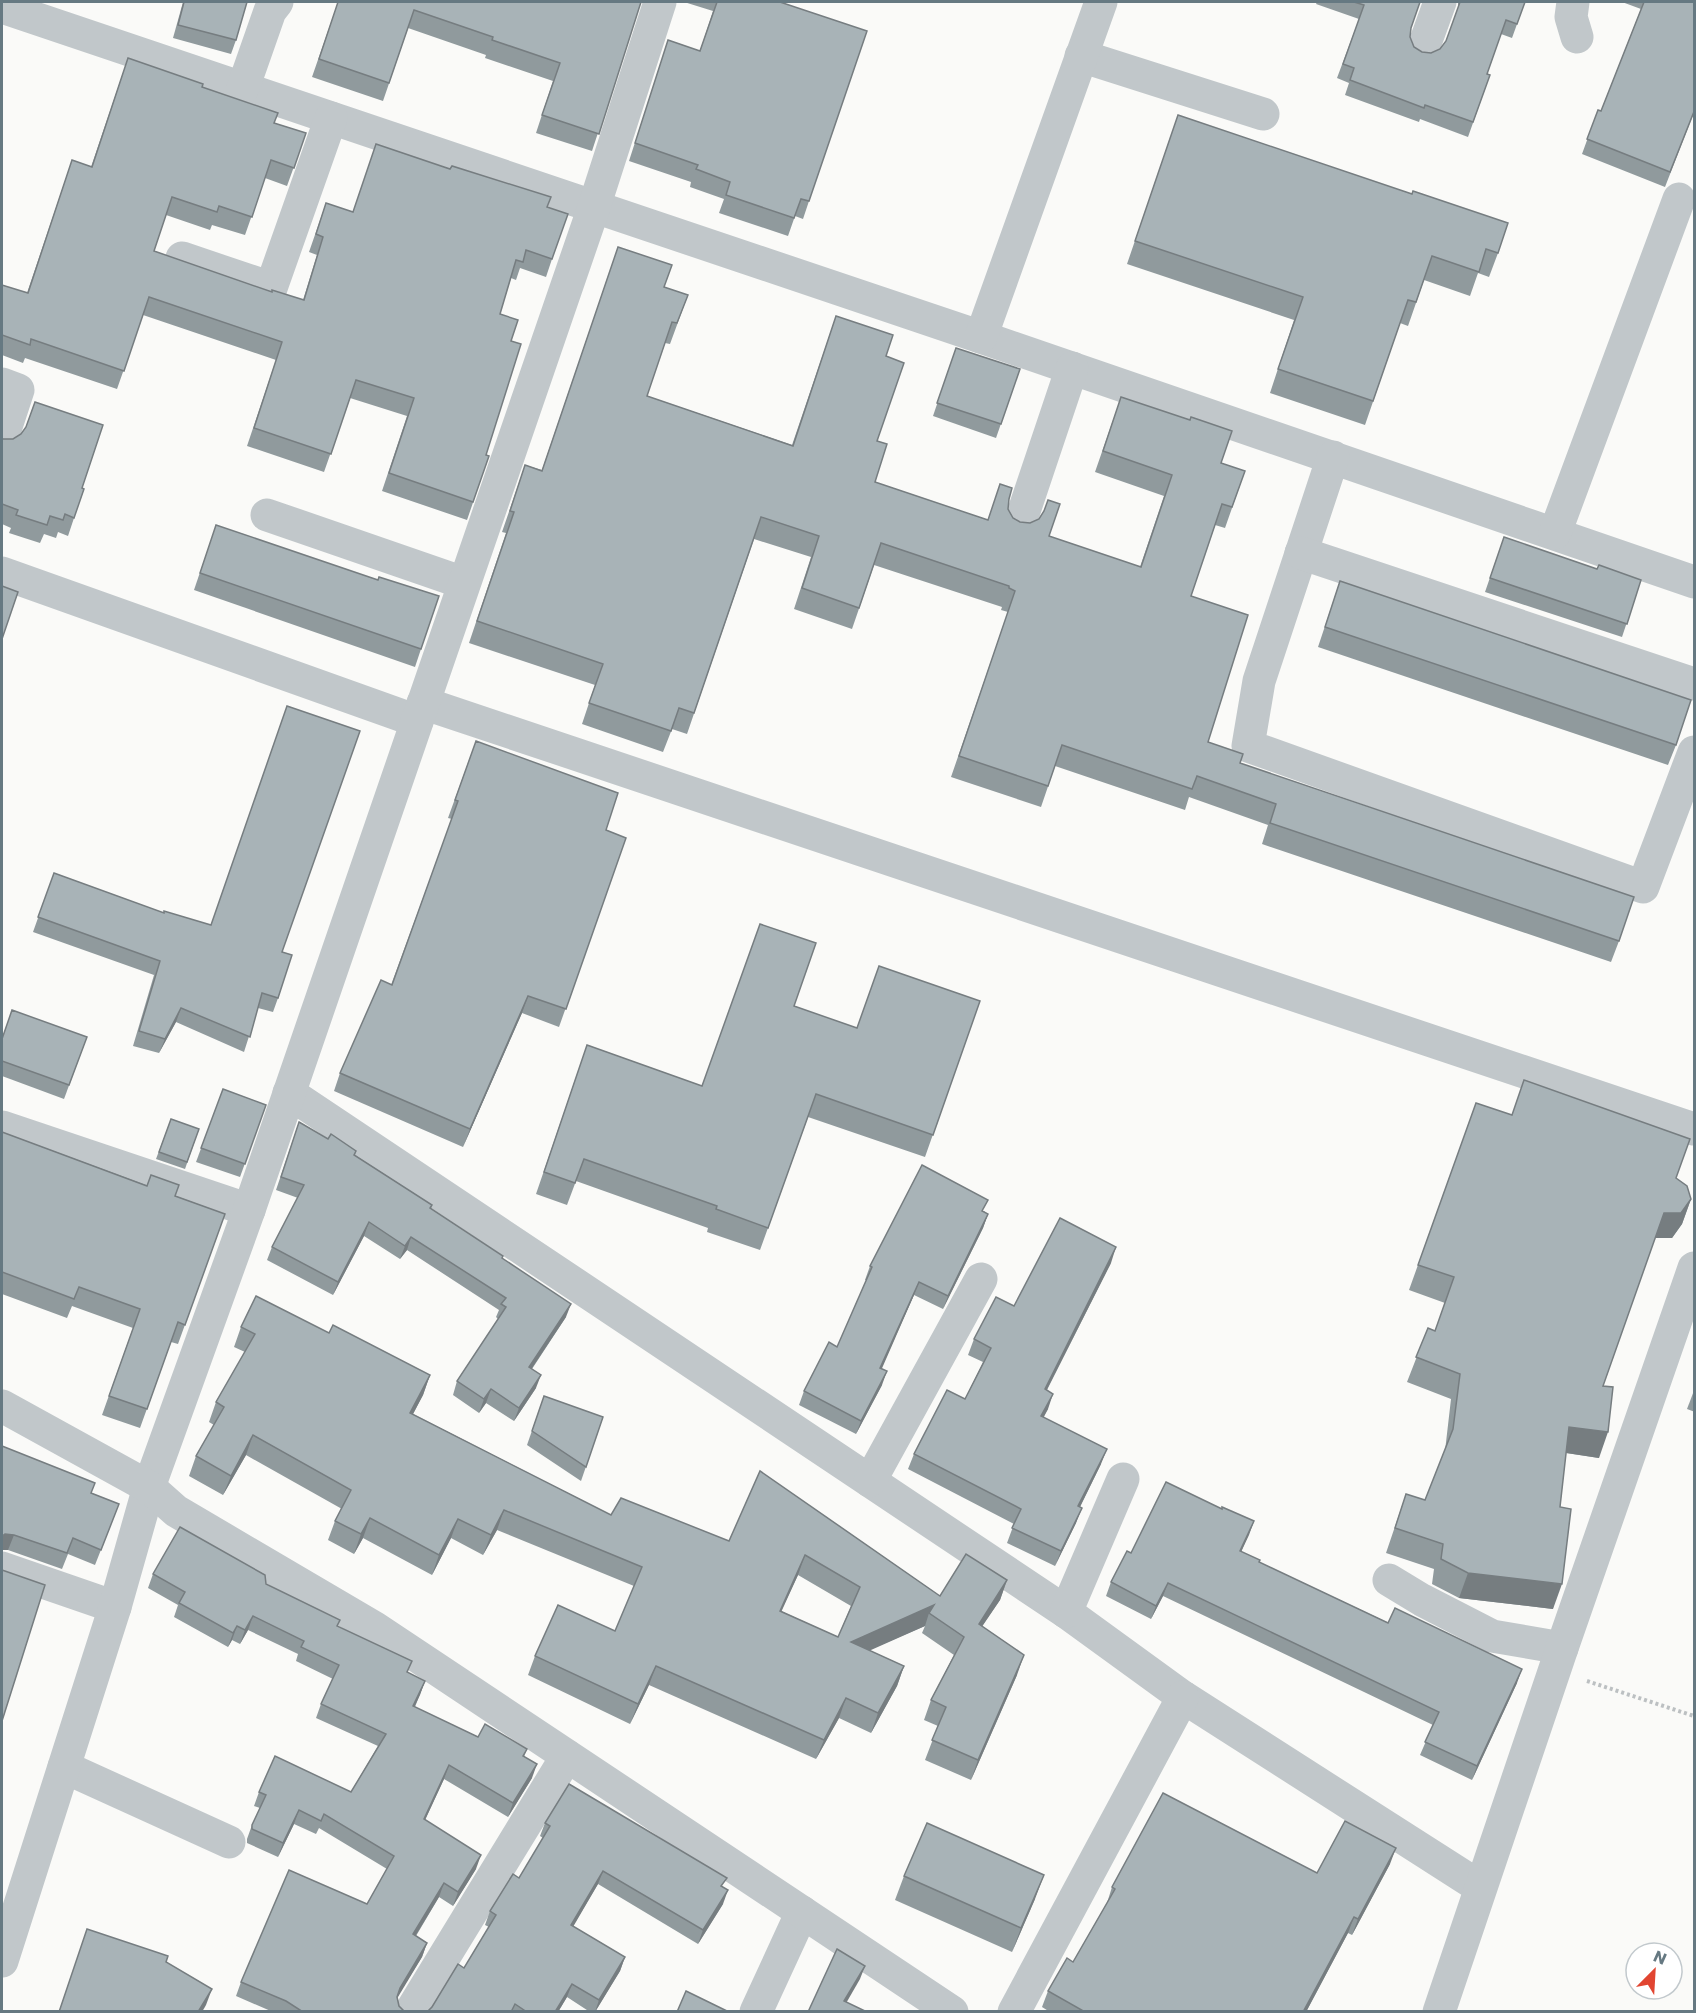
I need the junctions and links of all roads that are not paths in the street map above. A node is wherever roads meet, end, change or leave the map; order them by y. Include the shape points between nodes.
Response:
1 (277, 2) edge
2 (660, 2) edge
3 (1101, 2) edge
4 (1440, 2) edge
5 (1573, 2) edge
6 (2, 7) edge
7 (1576, 37) dead end
8 (1424, 49) dead end
9 (1081, 56) junction
10 (243, 88) junction
11 (1263, 114) dead end
12 (331, 118) junction
13 (1679, 199) dead end
14 (594, 207) junction
15 (182, 258) edge
16 (981, 337) junction
17 (1072, 368) junction
18 (2, 384) edge
19 (2, 439) edge
20 (1333, 457) junction
21 (267, 515) dead end
22 (1019, 526) edge
23 (1555, 533) junction
24 (1301, 553) junction
25 (2, 573) edge
26 (1695, 582) edge
27 (464, 583) junction
28 (1695, 684) edge
29 (420, 712) junction
30 (1695, 752) edge
31 (289, 1093) junction
32 (2, 1127) edge
33 (1695, 1129) edge
34 (249, 1210) junction
35 (1695, 1268) edge
36 (981, 1279) dead end
37 (2, 1406) edge
38 (1123, 1479) dead end
39 (870, 1481) junction
40 (149, 1486) junction
41 (2, 1568) edge
42 (1389, 1580) dead end
43 (115, 1607) junction
44 (1066, 1612) junction
45 (1559, 1659) junction
46 (1183, 1697) junction
47 (567, 1756) junction
48 (64, 1767) junction
49 (229, 1842) dead end
50 (1480, 1887) junction
51 (802, 1912) junction
52 (2, 1961) edge
53 (411, 2012) edge
54 (756, 2012) edge
55 (952, 2012) edge
56 (1014, 2012) edge
57 (1439, 2012) edge

1 - 10 street
2 - 14 street
3 - 9 street
4 - 8 street
5 - 7 street via 1571,17
6 - 10 street
9 - 11 street
9 - 16 street
10 - 12 street
12 - 14 street
12 - 15 street via 271,288
13 - 23 street
14 - 16 street
14 - 27 street
16 - 17 street
17 - 20 street
17 - 22 street
18 - 19 street via 18,390
20 - 23 street
20 - 24 street
21 - 27 street
23 - 26 street
24 - 28 street
24 - 30 street via 1259,681 1248,746 1643,887
25 - 29 street
27 - 29 street
29 - 31 street
29 - 33 street
31 - 34 street
31 - 39 street
32 - 34 street
34 - 40 street
35 - 45 street
36 - 39 street
37 - 40 street
38 - 44 street
39 - 44 street
40 - 43 street
40 - 47 street via 176,1511 375,1628
41 - 43 street
42 - 45 street via 1492,1636
43 - 48 street
44 - 46 street
45 - 50 street
46 - 50 street
46 - 56 street
47 - 51 street
47 - 53 street
48 - 49 street
48 - 52 street
50 - 57 street
51 - 54 street
51 - 55 street

